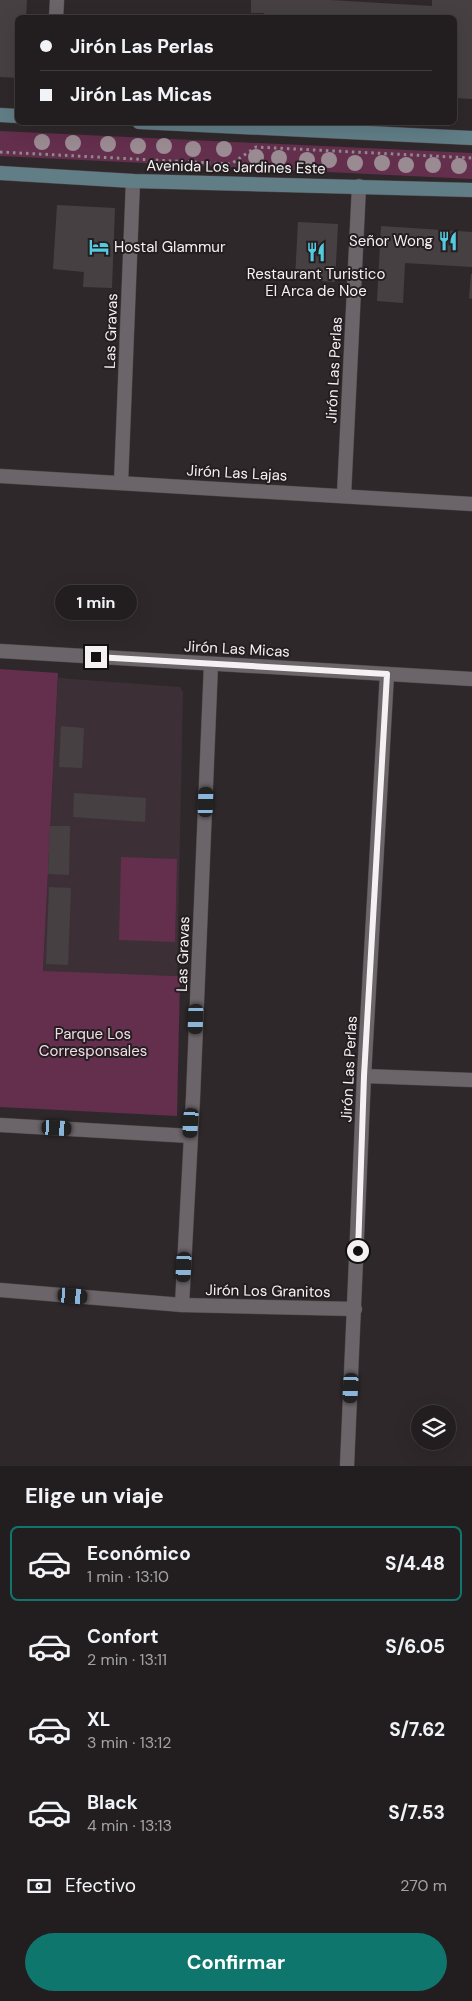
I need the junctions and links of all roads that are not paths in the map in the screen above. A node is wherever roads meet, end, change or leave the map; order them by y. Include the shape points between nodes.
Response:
1 (57, 0) edge
2 (56, 15) edge
3 (0, 116) edge
4 (15, 116) edge
5 (201, 125) edge
6 (472, 138) edge
7 (0, 173) edge
8 (134, 181) junction
9 (359, 186) junction
10 (472, 190) edge
11 (0, 476) edge
12 (121, 482) junction
13 (344, 496) junction
14 (472, 504) edge
15 (0, 651) edge
16 (211, 664) junction
17 (387, 674) junction
18 (472, 680) edge
19 (364, 1076) junction
20 (472, 1080) edge
21 (0, 1125) edge
22 (190, 1136) junction
23 (0, 1290) edge
24 (182, 1305) junction
25 (355, 1309) junction
26 (347, 1466) edge

1 - 2 street
3 - 4 main road
5 - 6 main road
7 - 8 main road, Avenida Los Jardines Este
8 - 9 main road, Avenida Los Jardines Este
8 - 12 street, Las Gravas
9 - 10 main road, Avenida Los Jardines Este
9 - 13 street, Jirón Las Perlas
11 - 12 street, Jirón Las Lajas
12 - 13 street, Jirón Las Lajas
13 - 14 street, Jirón Las Lajas
15 - 16 street, Jirón Las Micas
16 - 17 street, Jirón Las Micas
16 - 22 street, Las Gravas
17 - 18 street, Jirón Las Micas
17 - 19 street, Jirón Las Perlas
19 - 20 street
19 - 25 street, Jirón Las Perlas
21 - 22 street
22 - 24 street, Las Gravas
23 - 24 street, Jirón Los Granitos
24 - 25 street, Jirón Los Granitos
25 - 26 street, Jirón Las Perlas

